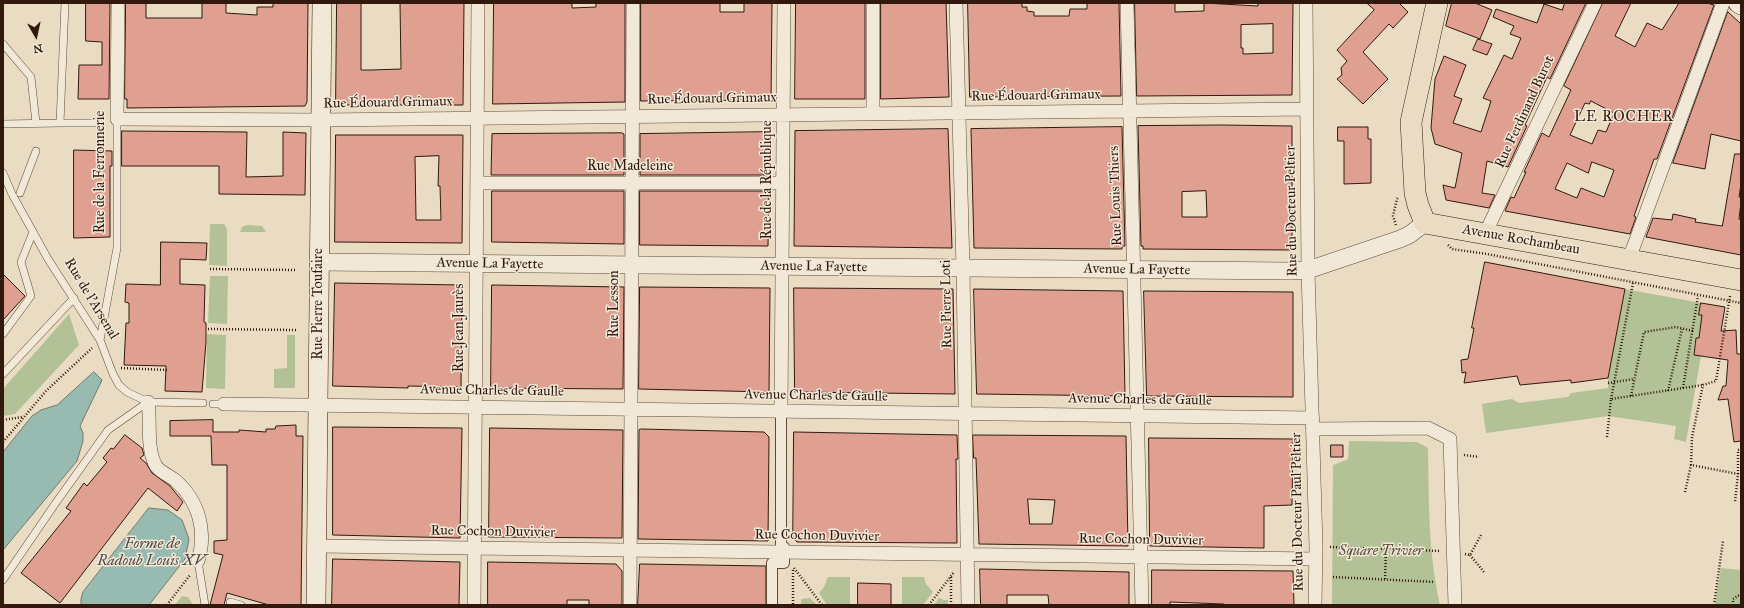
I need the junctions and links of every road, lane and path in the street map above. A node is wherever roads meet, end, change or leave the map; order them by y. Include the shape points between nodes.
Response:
1 (65, 3) edge
2 (118, 3) edge
3 (322, 3) edge
4 (478, 3) edge
5 (633, 3) edge
6 (784, 3) edge
7 (873, 3) edge
8 (956, 3) edge
9 (1127, 3) edge
10 (1306, 3) edge
11 (1437, 3) edge
12 (1595, 3) edge
13 (1723, 3) edge
14 (1738, 3) edge
15 (1741, 5) edge
16 (3, 44) edge
17 (1306, 109) junction
18 (1130, 111) junction
19 (958, 113) junction
20 (873, 114) junction
21 (784, 115) junction
22 (631, 116) junction
23 (477, 118) junction
24 (117, 119) junction
25 (322, 120) junction
26 (36, 123) junction
27 (60, 123) junction
28 (3, 124) edge
29 (99, 124) dead end
30 (36, 150) dead end
31 (3, 174) edge
32 (477, 183) junction
33 (631, 183) junction
34 (784, 183) junction
35 (20, 193) dead end
36 (1415, 193) junction
37 (1425, 223) junction
38 (33, 232) junction
39 (1485, 234) junction
40 (1400, 239) junction
41 (1629, 260) junction
42 (319, 262) junction
43 (476, 264) junction
44 (631, 265) junction
45 (783, 267) junction
46 (963, 268) junction
47 (210, 269) dead end
48 (296, 270) dead end
49 (1134, 270) junction
50 (1308, 270) junction
51 (1741, 280) edge
52 (1633, 283) dead end
53 (1698, 296) dead end
54 (74, 298) junction
55 (1729, 302) dead end
56 (1682, 328) junction
57 (208, 329) dead end
58 (296, 330) dead end
59 (1693, 331) junction
60 (3, 334) edge
61 (100, 340) junction
62 (111, 368) junction
63 (166, 370) dead end
64 (3, 374) edge
65 (1634, 379) junction
66 (1614, 382) junction
67 (1608, 383) dead end
68 (1703, 385) junction
69 (1683, 388) junction
70 (1668, 391) junction
71 (1631, 396) junction
72 (1611, 399) junction
73 (148, 402) junction
74 (203, 403) dead end
75 (218, 404) dead end
76 (319, 405) junction
77 (475, 407) junction
78 (630, 409) junction
79 (781, 411) junction
80 (965, 413) junction
81 (1137, 416) junction
82 (22, 417) junction
83 (3, 420) edge
84 (1313, 423) junction
85 (1607, 437) dead end
86 (3, 442) edge
87 (1741, 449) edge
88 (1450, 454) junction
89 (1479, 457) dead end
90 (1691, 465) junction
91 (1738, 474) junction
92 (1685, 492) dead end
93 (1735, 502) dead end
94 (1482, 535) dead end
95 (1723, 541) dead end
96 (318, 546) junction
97 (1333, 547) dead end
98 (474, 548) junction
99 (1386, 549) junction
100 (630, 550) junction
101 (1430, 550) dead end
102 (1453, 553) junction
103 (967, 554) junction
104 (1470, 555) junction
105 (1141, 556) junction
106 (1316, 559) junction
107 (787, 560) junction
108 (198, 561) junction
109 (967, 572) junction
110 (1484, 572) dead end
111 (950, 576) junction
112 (1333, 577) dead end
113 (1385, 579) junction
114 (3, 580) edge
115 (1435, 582) dead end
116 (1741, 594) edge
117 (230, 602) dead end
118 (167, 605) edge
119 (205, 605) edge
120 (241, 605) edge
121 (316, 605) edge
122 (474, 605) edge
123 (630, 605) edge
124 (772, 605) edge
125 (793, 605) edge
126 (822, 605) edge
127 (929, 605) edge
128 (951, 605) edge
129 (968, 605) edge
130 (1142, 605) edge
131 (1315, 605) edge
132 (1455, 605) edge
133 (1714, 605) edge
134 (1733, 605) edge

1 - 27 lane
2 - 24 street, Rue de la Ferronnerie
3 - 25 main road, Rue Pierre Toufaire
4 - 23 street, Rue Jean Jaurès
5 - 22 street, Rue Lesson
6 - 21 street, Rue de la République
7 - 20 street
8 - 19 street, Rue Pierre Loti
9 - 18 street, Rue Louis Thiers
10 - 17 street, Rue du Docteur Peltier
11 - 36 main road via 1411,122
12 - 39 street, Rue Ferdinand Burot
13 - 41 street
14 - 15 main road
16 - 26 lane via 31,77
17 - 18 street, Rue Édouard Grimaux
17 - 50 street, Rue du Docteur Peltier
18 - 19 street, Rue Édouard Grimaux
18 - 49 street, Rue Louis Thiers
19 - 20 street, Rue Édouard Grimaux
19 - 46 street, Rue Pierre Loti
20 - 21 street, Rue Édouard Grimaux
21 - 22 street, Rue Édouard Grimaux
21 - 34 street, Rue de la République
22 - 23 street, Rue Édouard Grimaux
22 - 33 street, Rue Lesson
23 - 25 street, Rue Édouard Grimaux
23 - 32 street, Rue Jean Jaurès
24 - 25 street, Rue Édouard Grimaux
24 - 61 lane, Rue de la Ferronnerie via 117,248
25 - 42 main road, Rue Pierre Toufaire
26 - 27 lane
26 - 28 lane
27 - 29 lane
30 - 35 lane
31 - 38 lane, Rue de l'Arsenal
32 - 33 street, Rue Madeleine
32 - 43 street, Rue Jean Jaurès
33 - 34 street, Rue Madeleine
33 - 44 street, Rue Lesson
34 - 45 street, Rue de la République
36 - 37 main road
36 - 40 path via 1397,199 1394,216
37 - 39 main road, Avenue Rochambeau
37 - 40 street
38 - 54 lane, Rue de l'Arsenal
38 - 60 lane via 21,262 31,296
39 - 41 main road, Avenue Rochambeau
40 - 50 street
41 - 51 main road, Avenue Rochambeau
42 - 43 street, Avenue La Fayette
42 - 76 main road, Rue Pierre Toufaire
43 - 44 street, Avenue La Fayette
43 - 77 street, Rue Jean Jaurès
44 - 45 street, Avenue La Fayette
44 - 78 street, Rue Lesson
45 - 46 street, Avenue La Fayette
45 - 79 street, Rue de la République
46 - 49 street, Avenue La Fayette
46 - 80 street, Rue Pierre Loti
47 - 48 path
49 - 50 street, Avenue La Fayette
49 - 81 street, Rue Louis Thiers
50 - 84 street, Rue du Docteur Peltier
52 - 66 path
53 - 59 path
54 - 61 lane, Rue de l'Arsenal
54 - 64 lane
55 - 68 path via 1716,381
56 - 59 path
56 - 65 path via 1644,332
56 - 70 path
57 - 58 path
59 - 69 path
61 - 62 lane, Rue de l'Arsenal
61 - 82 path
62 - 63 path
62 - 73 lane, Rue de l'Arsenal via 119,385
65 - 66 path
65 - 71 path
66 - 67 path
66 - 72 path
68 - 69 path
68 - 90 path via 1692,437
69 - 70 path
70 - 71 path
71 - 72 path
72 - 85 path
73 - 74 lane, Rue de l'Arsenal
73 - 108 street via 150,446 156,466 185,488 199,515 202,541
73 - 114 lane via 108,430
75 - 76 street
76 - 77 street, Avenue Charles de Gaulle
76 - 96 main road, Rue Pierre Toufaire
77 - 78 street, Avenue Charles de Gaulle
77 - 98 street, Rue Jean Jaurès
78 - 79 street, Avenue Charles de Gaulle
78 - 100 street, Rue Lesson
79 - 80 street, Avenue Charles de Gaulle
79 - 107 street, Rue de la République via 781,547 784,547
80 - 81 street, Avenue Charles de Gaulle
80 - 103 street, Rue Pierre Loti
81 - 84 street, Avenue Charles de Gaulle
81 - 105 street, Rue Louis Thiers
82 - 83 path
82 - 86 path
84 - 88 street, Avenue Charles de Gaulle via 1428,428 1450,439
84 - 106 street, Rue du Docteur Paul Peltier
87 - 91 path via 1738,450
88 - 89 path
88 - 102 street
90 - 91 path
90 - 92 path
91 - 93 path
94 - 104 path
95 - 133 path
96 - 98 street, Rue Cochon Duvivier
96 - 121 main road, Rue Pierre Toufaire
97 - 99 path
98 - 100 street, Rue Cochon Duvivier
98 - 122 street, Rue Jean Jaurès
99 - 101 path
99 - 113 path
100 - 107 street, Rue Cochon Duvivier
100 - 123 street, Rue Lesson
102 - 104 path
102 - 132 street
103 - 105 street, Rue Cochon Duvivier
103 - 107 street, Rue Cochon Duvivier
103 - 109 street, Rue Pierre Loti
104 - 110 path
105 - 106 street, Rue Cochon Duvivier
105 - 130 street, Rue Louis Thiers
106 - 131 street, Rue du Docteur Paul Peltier
107 - 124 street via 772,563
107 - 125 path
107 - 126 path
108 - 118 path
108 - 119 lane
109 - 111 path via 955,570
109 - 129 street, Rue Pierre Loti
111 - 127 path
111 - 128 path
112 - 113 path
113 - 115 path
116 - 134 path via 1733,599
117 - 120 lane

